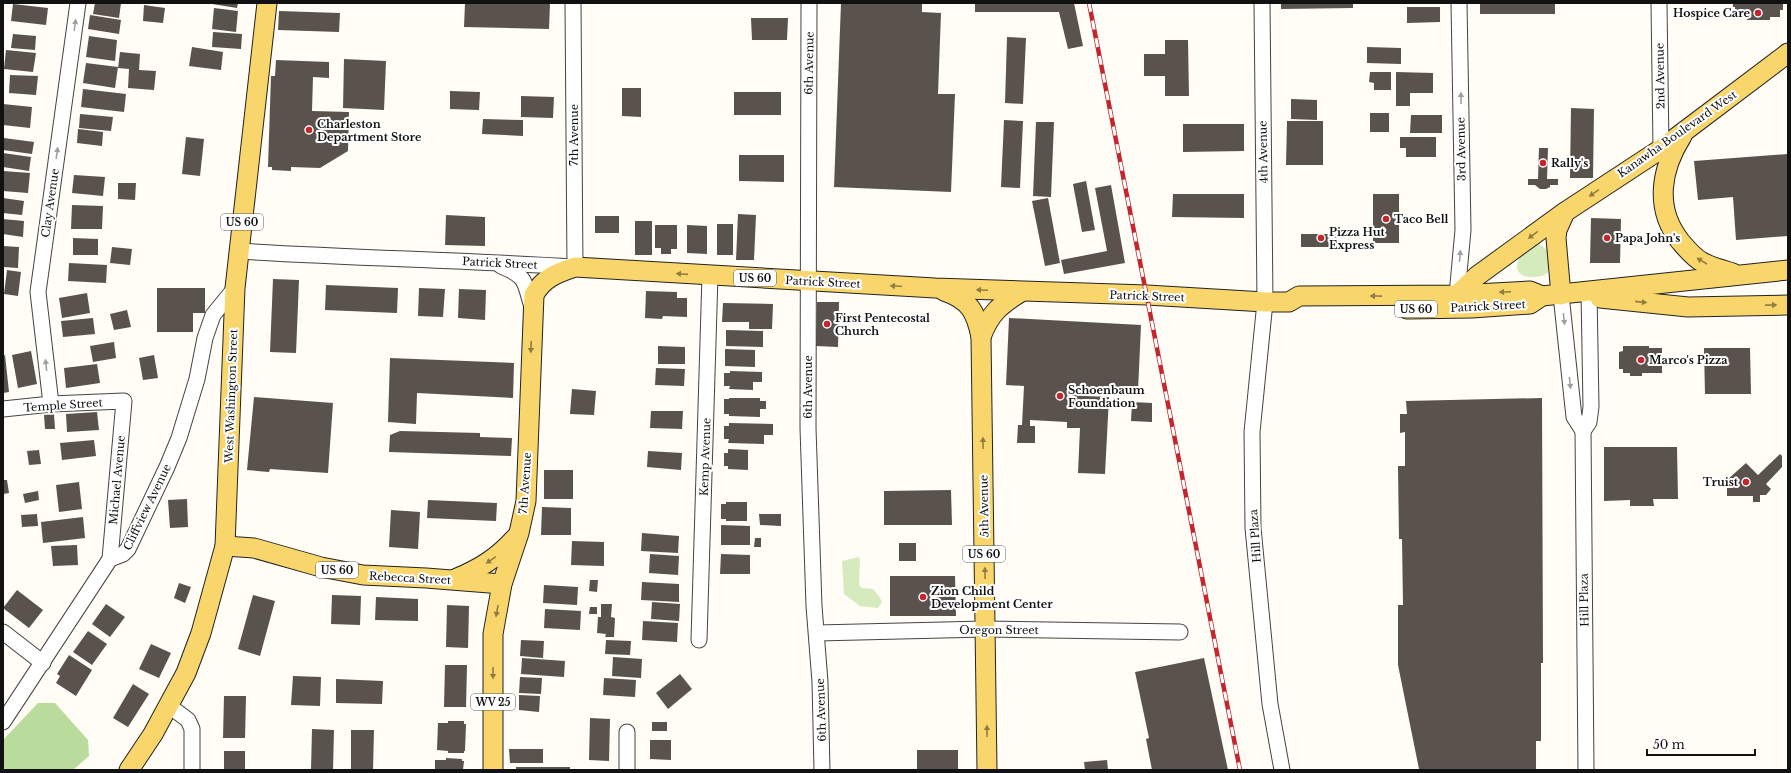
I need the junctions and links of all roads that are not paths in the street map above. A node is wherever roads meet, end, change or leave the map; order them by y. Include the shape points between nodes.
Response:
1 (78, 3) edge
2 (267, 3) edge
3 (573, 3) edge
4 (809, 3) edge
5 (1262, 3) edge
6 (1460, 3) edge
7 (1659, 3) edge
8 (1788, 53) edge
9 (1687, 129) junction
10 (1661, 149) junction
11 (1565, 212) junction
12 (238, 251) junction
13 (491, 262) junction
14 (575, 267) junction
15 (1779, 271) edge
16 (710, 275) junction
17 (1738, 275) junction
18 (808, 281) junction
19 (235, 288) junction
20 (935, 288) junction
21 (1021, 292) junction
22 (1589, 294) junction
23 (1457, 295) junction
24 (1561, 295) junction
25 (1542, 296) junction
26 (1265, 302) junction
27 (1289, 302) junction
28 (1788, 305) edge
29 (532, 308) junction
30 (982, 337) junction
31 (124, 401) joint
32 (51, 404) junction
33 (3, 409) edge
34 (1583, 430) junction
35 (519, 533) junction
36 (224, 546) junction
37 (110, 560) junction
38 (452, 580) junction
39 (502, 584) junction
40 (985, 629) junction
41 (3, 632) edge
42 (1180, 632) dead end
43 (817, 633) junction
44 (699, 640) dead end
45 (43, 663) junction
46 (168, 705) junction
47 (3, 722) edge
48 (627, 732) dead end
49 (129, 770) edge
50 (192, 770) edge
51 (493, 770) edge
52 (627, 770) edge
53 (822, 770) edge
54 (987, 770) edge
55 (1282, 770) edge
56 (1586, 770) edge

32 -> 1 street, Clay Avenue via 38,292
2 - 12 main road, West Washington Street / US 60
3 - 14 street, 7th Avenue
4 - 18 street, 6th Avenue
5 - 26 street, 4th Avenue
23 -> 6 street, 3rd Avenue via 1463,230
7 - 10 street, 2nd Avenue
8 - 9 main road, Kanawha Boulevard West
9 - 10 main road, Kanawha Boulevard West
17 -> 9 main road via 1701,261 1674,234 1667,219 1663,206 1667,164
10 -> 11 main road, Kanawha Boulevard West
11 -> 23 main road, Kanawha Boulevard West via 1477,276
11 - 24 main road via 1556,238
12 - 13 street, Patrick Street
12 - 19 main road, West Washington Street / US 60
13 - 14 street, Patrick Street
13 - 29 street, 7th Avenue via 518,273 524,281
16 -> 14 main road, Patrick Street / US 60
14 - 29 main road, US 60 via 556,273 538,287
15 - 17 main road
16 - 18 main road, Patrick Street / US 60
16 - 44 street, Kemp Avenue
17 - 22 main road
20 -> 18 main road, Patrick Street / US 60
18 - 43 street, 6th Avenue via 808,460
19 - 36 main road, West Washington Street / US 60
19 - 37 street, Cliffview Avenue via 213,315 205,338 197,378 167,466 128,549
21 -> 20 main road, Patrick Street / US 60
20 - 30 main road via 957,296 972,308
21 - 26 main road, Patrick Street / US 60 via 1147,295
21 - 30 main road, US 60 via 992,314
22 - 24 main road, Patrick Street
22 -> 28 main road via 1688,307
22 - 34 street, Hill Plaza via 1591,407 1589,422
25 -> 23 main road, Patrick Street / US 60 via 1530,291
23 -> 27 main road, Patrick Street / US 60 via 1299,296
24 - 25 main road, Patrick Street / US 60
24 -> 34 street, Hill Plaza via 1574,417
25 - 27 main road, Patrick Street / US 60 via 1530,304 1472,308 1300,308
26 - 27 main road, Patrick Street / US 60
26 - 55 street, Hill Plaza via 1252,432 1253,528 1270,704
29 -> 35 main road, 7th Avenue / US 60 via 526,501
40 -> 30 main road, 5th Avenue / US 60
31 - 32 street, Temple Street
31 - 37 street, Michael Avenue
32 - 33 street, Temple Street
34 - 56 street, Hill Plaza
35 -> 38 main road, US 60 via 495,558 482,567
35 - 39 main road, 7th Avenue / WV 25
36 - 38 main road, Rebecca Street / US 60 via 254,548 321,567 362,575
36 - 46 main road, West Washington Street / US 60 via 201,633 186,673
37 - 45 street, Cliffview Avenue
38 - 39 main road, Rebecca Street
39 -> 51 main road, 7th Avenue / WV 25 via 493,634
40 - 42 street, Oregon Street
40 - 43 street, Oregon Street
54 -> 40 main road, 5th Avenue / US 60
41 - 45 street
43 - 53 street, 6th Avenue
45 - 47 street, Cliffview Avenue
46 - 49 main road, West Washington Street / US 60 via 153,734
46 - 50 street via 188,720 192,729
48 - 52 street

